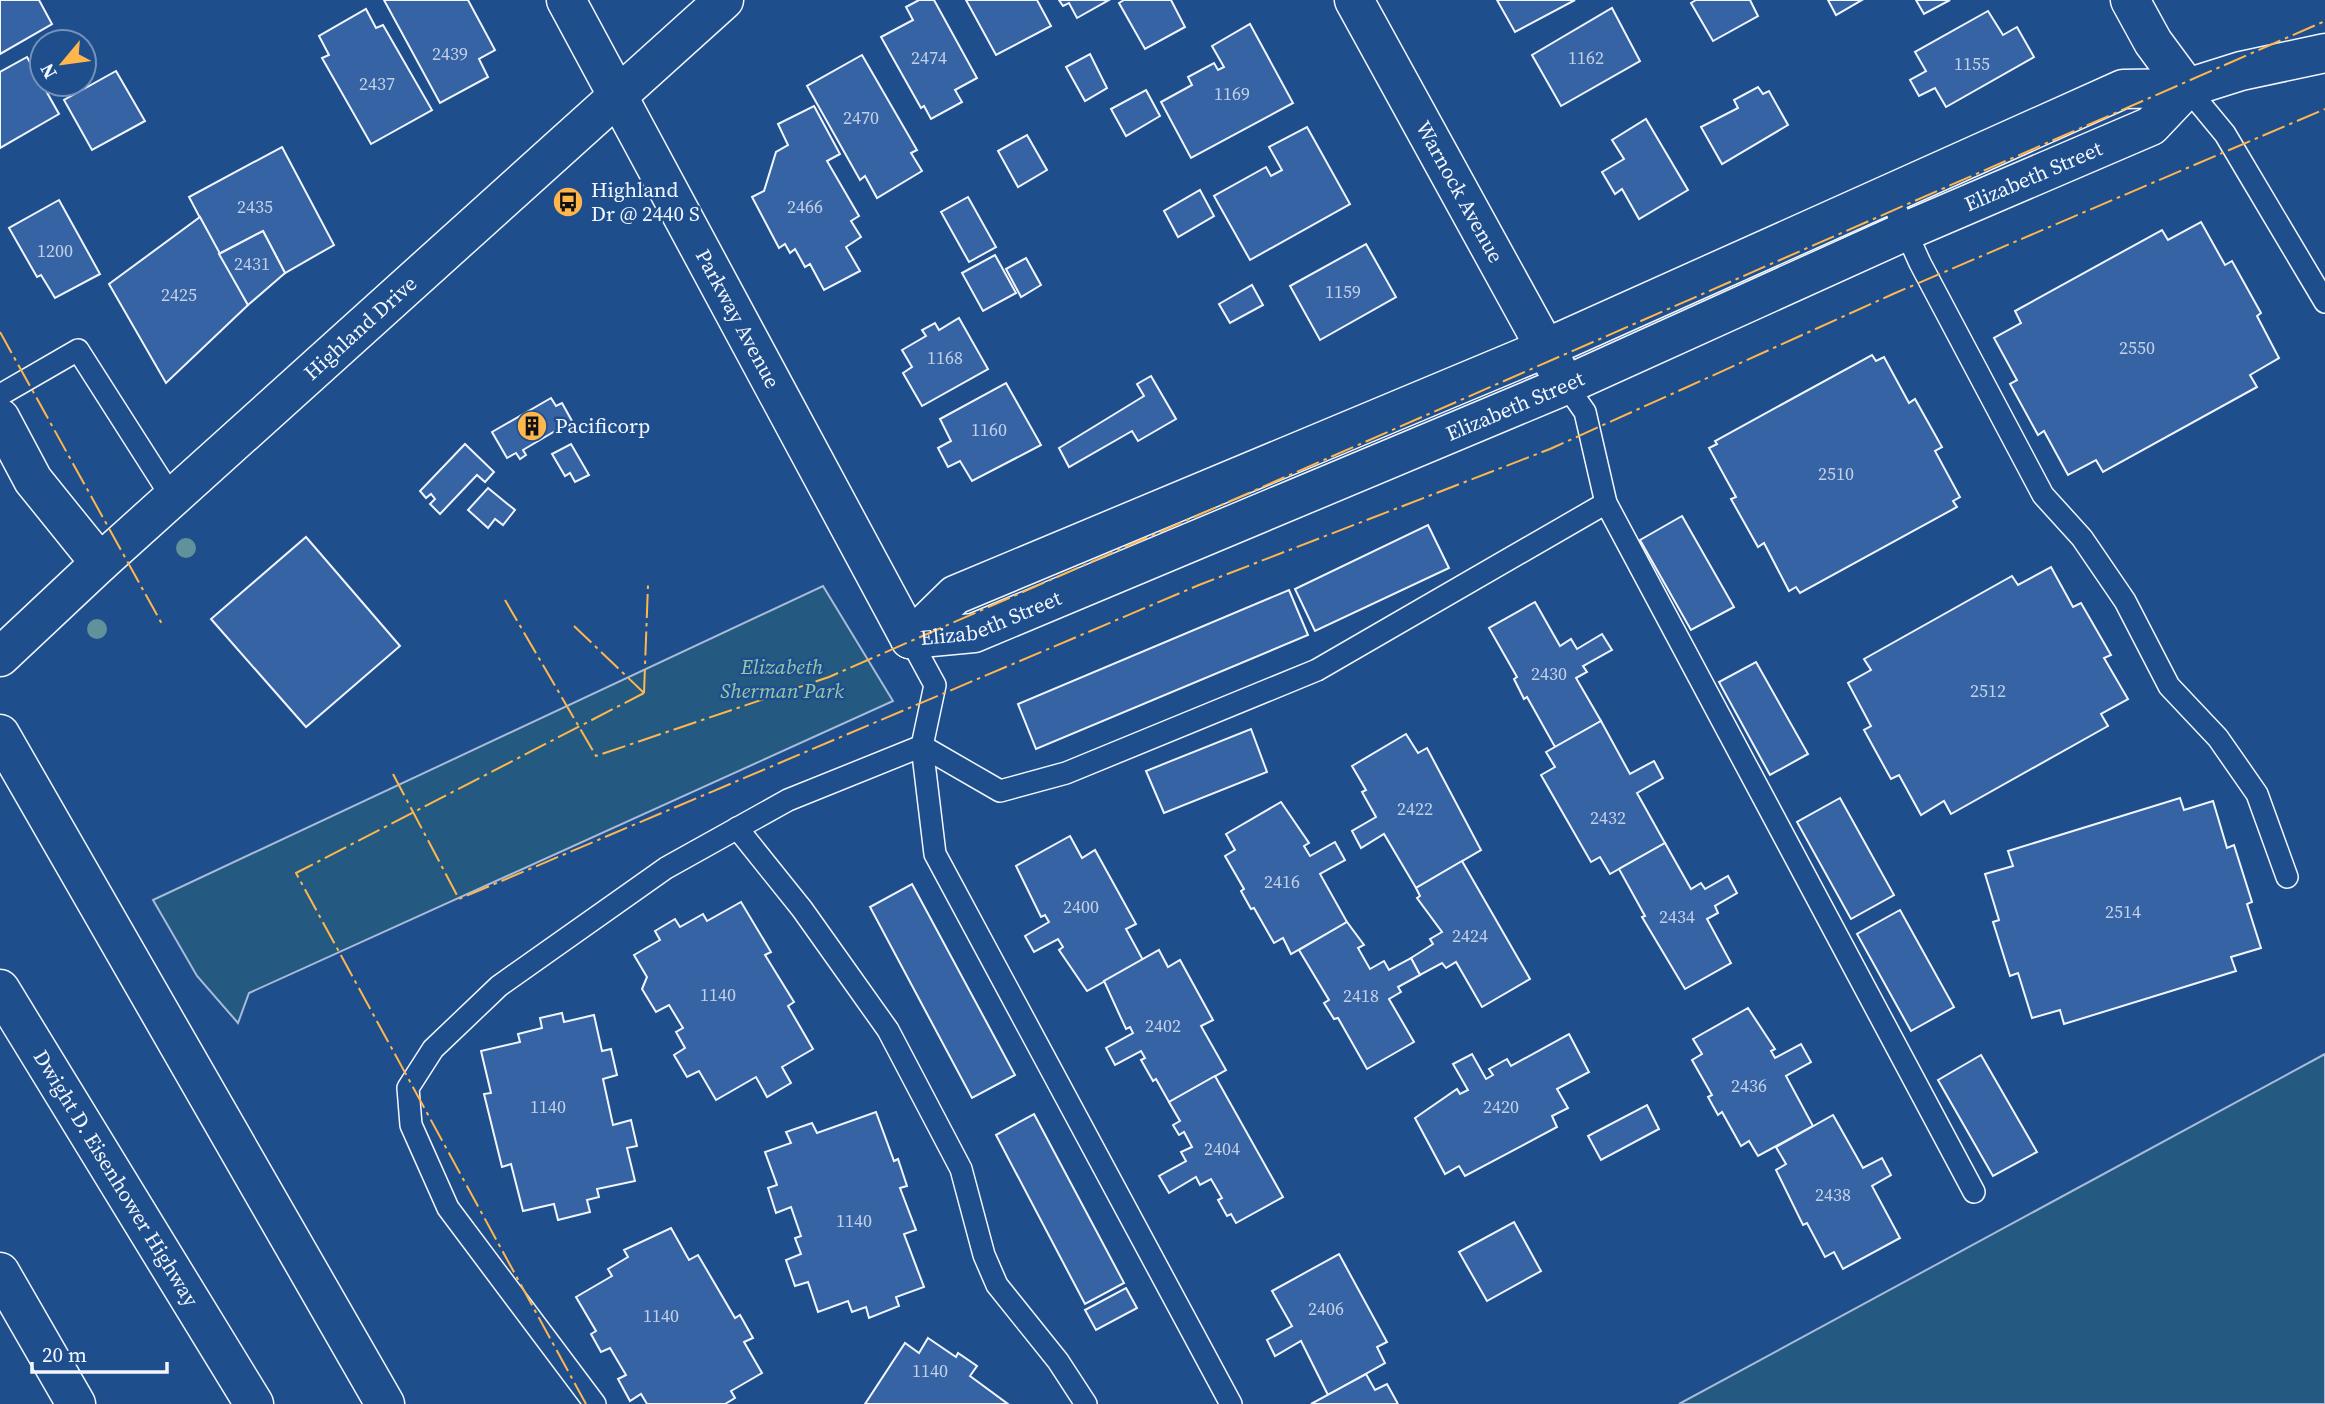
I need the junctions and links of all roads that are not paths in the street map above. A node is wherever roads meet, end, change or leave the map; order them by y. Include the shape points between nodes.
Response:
1 (566, 0) edge
2 (724, 0) edge
3 (1353, 0) edge
4 (2130, 0) edge
5 (2325, 52) edge
6 (2187, 88) junction
7 (618, 94) junction
8 (1889, 194) junction
9 (1906, 231) junction
10 (2325, 302) edge
11 (1546, 348) junction
12 (1566, 385) junction
13 (0, 394) edge
14 (0, 418) edge
15 (173, 499) junction
16 (1606, 503) junction
17 (100, 563) junction
18 (910, 639) junction
19 (0, 657) edge
20 (0, 734) edge
21 (922, 746) junction
22 (737, 828) junction
23 (2287, 877) dead end
24 (0, 989) edge
25 (1975, 1192) dead end
26 (0, 1272) edge
27 (76, 1404) edge
28 (254, 1404) edge
29 (385, 1404) edge
30 (595, 1404) edge
31 (1086, 1404) edge
32 (1231, 1404) edge

1 - 7 main road, Parkway Avenue
2 - 7 main road, Highland Drive
3 - 11 main road, Warnock Avenue
4 - 6 main road via 2153,42
5 - 6 main road, Elizabeth Street
6 - 8 main road, Elizabeth Street via 2123,89
6 - 9 main road, Elizabeth Street via 2151,126
6 - 10 lane via 2225,134
7 - 15 main road, Highland Drive
7 - 18 main road, Parkway Avenue
8 - 9 lane
8 - 11 main road, Elizabeth Street
9 - 12 main road, Elizabeth Street
9 - 23 lane via 2043,495 2082,538 2125,601 2169,685 2218,738 2257,794
11 - 12 main road, Warnock Avenue
11 - 18 main road, Elizabeth Street via 955,595
12 - 16 lane via 1585,412
12 - 18 main road, Elizabeth Street via 974,633
13 - 15 lane via 78,350
14 - 17 main road via 33,480
15 - 17 main road, Highland Drive
16 - 21 lane via 1317,670 1066,774 1000,791
16 - 25 lane
17 - 19 main road, Highland Drive
18 - 21 lane via 935,685
20 - 29 main road
21 - 22 lane via 788,800
21 - 32 lane via 935,854
22 - 30 lane via 666,868 499,986 433,1049 408,1088 411,1125 448,1208
22 - 31 lane via 802,909 888,1030 961,1169 984,1255 997,1285
24 - 28 main road, Dwight D. Eisenhower Highway
26 - 27 main road

